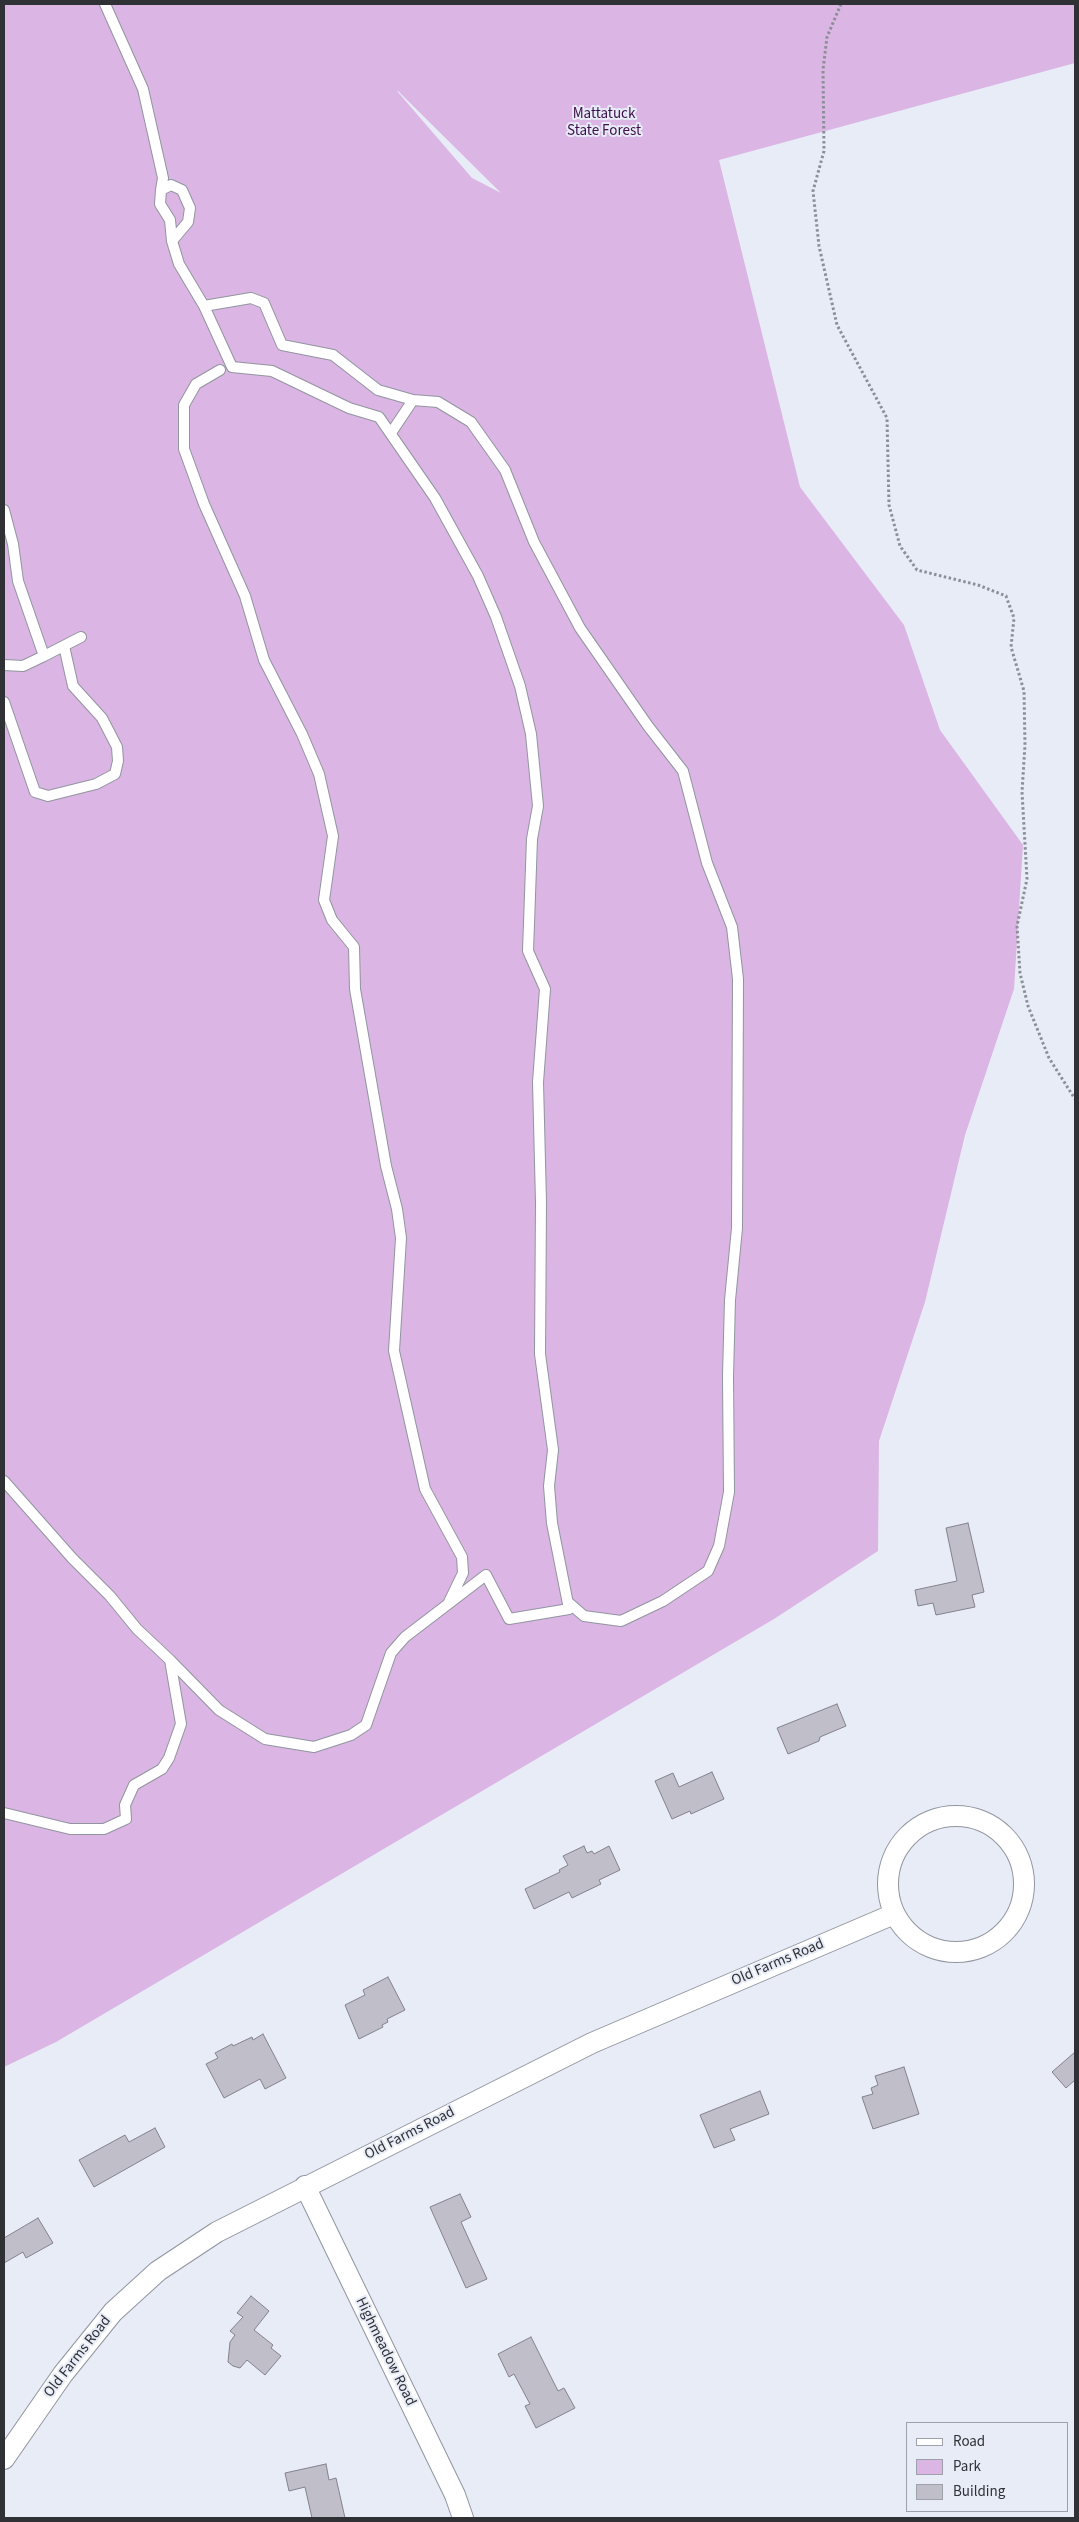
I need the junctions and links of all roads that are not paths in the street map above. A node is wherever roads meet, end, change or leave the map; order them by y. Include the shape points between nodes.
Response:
1 (104, 4) edge
2 (161, 190) junction
3 (172, 241) junction
4 (204, 306) junction
5 (220, 370) dead end
6 (412, 400) junction
7 (391, 433) junction
8 (4, 510) edge
9 (82, 637) dead end
10 (64, 646) junction
11 (44, 656) junction
12 (4, 665) edge
13 (4, 702) edge
14 (4, 1481) edge
15 (568, 1602) junction
16 (449, 1603) junction
17 (170, 1660) junction
18 (4, 1813) edge
19 (894, 1914) junction
20 (305, 2186) junction
21 (4, 2458) edge
22 (463, 2518) edge

1 - 2 lane via 143,89 163,178
2 - 3 lane via 160,204 170,220
2 - 3 lane via 171,185 182,190 190,208 188,222
3 - 4 lane via 179,264
4 - 6 lane via 251,298 264,303 282,345 332,355 378,390
4 - 7 lane via 232,367 272,371 349,408 379,417
5 - 16 lane via 196,384 184,405 184,449 204,504 245,596 264,660 319,774 332,836 324,900 332,920 354,947 355,989 386,1166 397,1209 400,1238 394,1350 425,1490 462,1557 463,1573
6 - 7 lane
6 - 15 lane via 438,402 471,422 505,470 534,542 580,628 683,770 707,864 732,927 738,979 737,1228 730,1310 728,1492 718,1546 708,1571 663,1601 621,1621 584,1616
7 - 15 lane via 435,498 478,576 520,686 531,734 538,806 532,839 528,951 545,989 538,1082 540,1354 553,1450 549,1486 552,1523
8 - 11 lane via 18,581
9 - 10 lane
10 - 11 lane
10 - 13 lane via 72,686 102,718 117,747 115,774 96,784 48,796 35,792
11 - 12 lane via 23,666
14 - 17 lane via 137,1629
15 - 16 lane via 569,1609 509,1620 486,1575
16 - 17 lane via 405,1637 391,1653 366,1725 351,1735 314,1748 265,1738 219,1710
17 - 18 lane via 180,1711 179,1734 162,1769 134,1785 126,1805 126,1819 104,1829 70,1829
19 - 19 street via 888,1889 890,1864 908,1835 931,1820 945,1816 967,1817 988,1824 1006,1837 1018,1855 1024,1876 1023,1898 1015,1919 1001,1936 982,1947 961,1952 939,1950 920,1943
19 - 20 street, Old Farms Road via 592,2043
20 - 21 street, Old Farms Road via 217,2232 158,2271 113,2312 63,2374
20 - 22 street, Highmeadow Road via 455,2495

